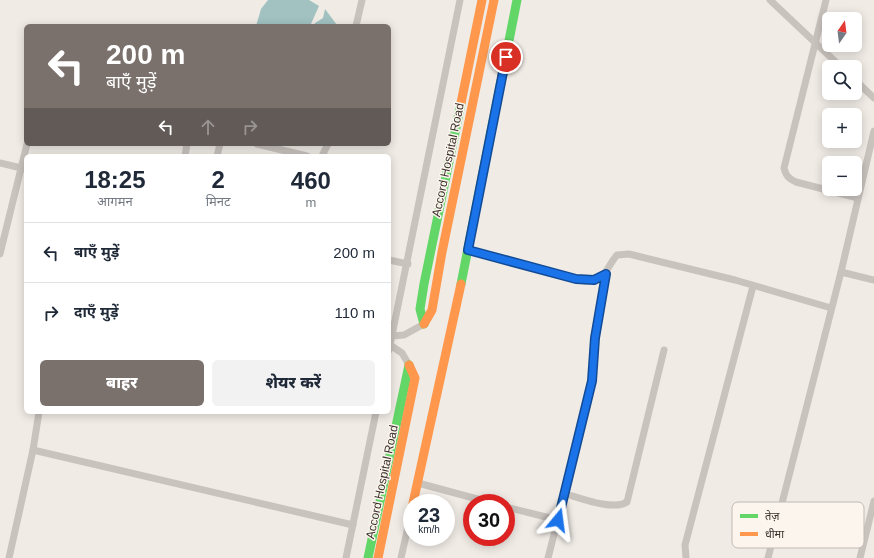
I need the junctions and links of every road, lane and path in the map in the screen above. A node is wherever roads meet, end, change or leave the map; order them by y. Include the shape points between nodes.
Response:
1 (362, 0) edge
2 (458, 0) edge
3 (482, 0) edge
4 (494, 0) edge
5 (517, 0) edge
6 (770, 0) edge
7 (826, 0) edge
8 (356, 24) edge
9 (814, 43) junction
10 (833, 60) edge
11 (862, 87) edge
12 (874, 98) edge
13 (874, 131) edge
14 (265, 146) edge
15 (299, 154) edge
16 (0, 163) edge
17 (24, 169) edge
18 (858, 198) junction
19 (468, 250) junction
20 (0, 254) edge
21 (391, 260) edge
22 (408, 264) junction
23 (841, 272) junction
24 (606, 274) junction
25 (874, 280) edge
26 (753, 286) junction
27 (831, 308) junction
28 (392, 319) edge
29 (424, 324) junction
30 (392, 336) junction
31 (391, 342) edge
32 (391, 348) edge
33 (664, 350) dead end
34 (409, 365) junction
35 (38, 414) edge
36 (376, 414) edge
37 (33, 450) junction
38 (418, 484) junction
39 (415, 494) edge
40 (566, 494) junction
41 (463, 496) edge
42 (874, 501) edge
43 (782, 502) edge
44 (515, 509) edge
45 (558, 520) junction
46 (353, 525) junction
47 (864, 542) edge
48 (404, 546) edge
49 (771, 548) edge
50 (862, 548) edge
51 (9, 558) edge
52 (346, 558) edge
53 (368, 558) edge
54 (378, 558) edge
55 (401, 558) edge
56 (548, 558) edge
57 (686, 558) edge
58 (768, 558) edge
59 (860, 558) edge

1 - 8 street
2 - 22 street
3 - 29 street via 424,284 420,308
4 - 29 street, Accord Hospital Road via 432,310
5 - 19 street
6 - 9 street
7 - 9 street
9 - 10 street
9 - 18 street via 784,168 786,175 796,182
11 - 12 street
13 - 18 street
14 - 15 street
16 - 17 street
17 - 20 street
18 - 23 street
19 - 24 street via 576,279 594,280
19 - 38 street
21 - 22 street
22 - 28 street
23 - 25 street
23 - 27 street
24 - 26 street via 617,255 629,254
24 - 40 street via 595,338 592,381
26 - 27 street
26 - 57 street via 685,545
27 - 43 street
28 - 30 street
29 - 30 street via 404,335
30 - 31 street
32 - 34 street via 402,353
33 - 40 street via 627,502 622,505 611,505
34 - 53 street
34 - 54 street, Accord Hospital Road via 416,378
35 - 37 street
36 - 46 street
37 - 46 street
37 - 51 street
38 - 39 street
38 - 41 street
40 - 45 street
42 - 47 street
44 - 45 street
45 - 56 street
46 - 52 street
48 - 55 street
49 - 58 street
50 - 59 street

